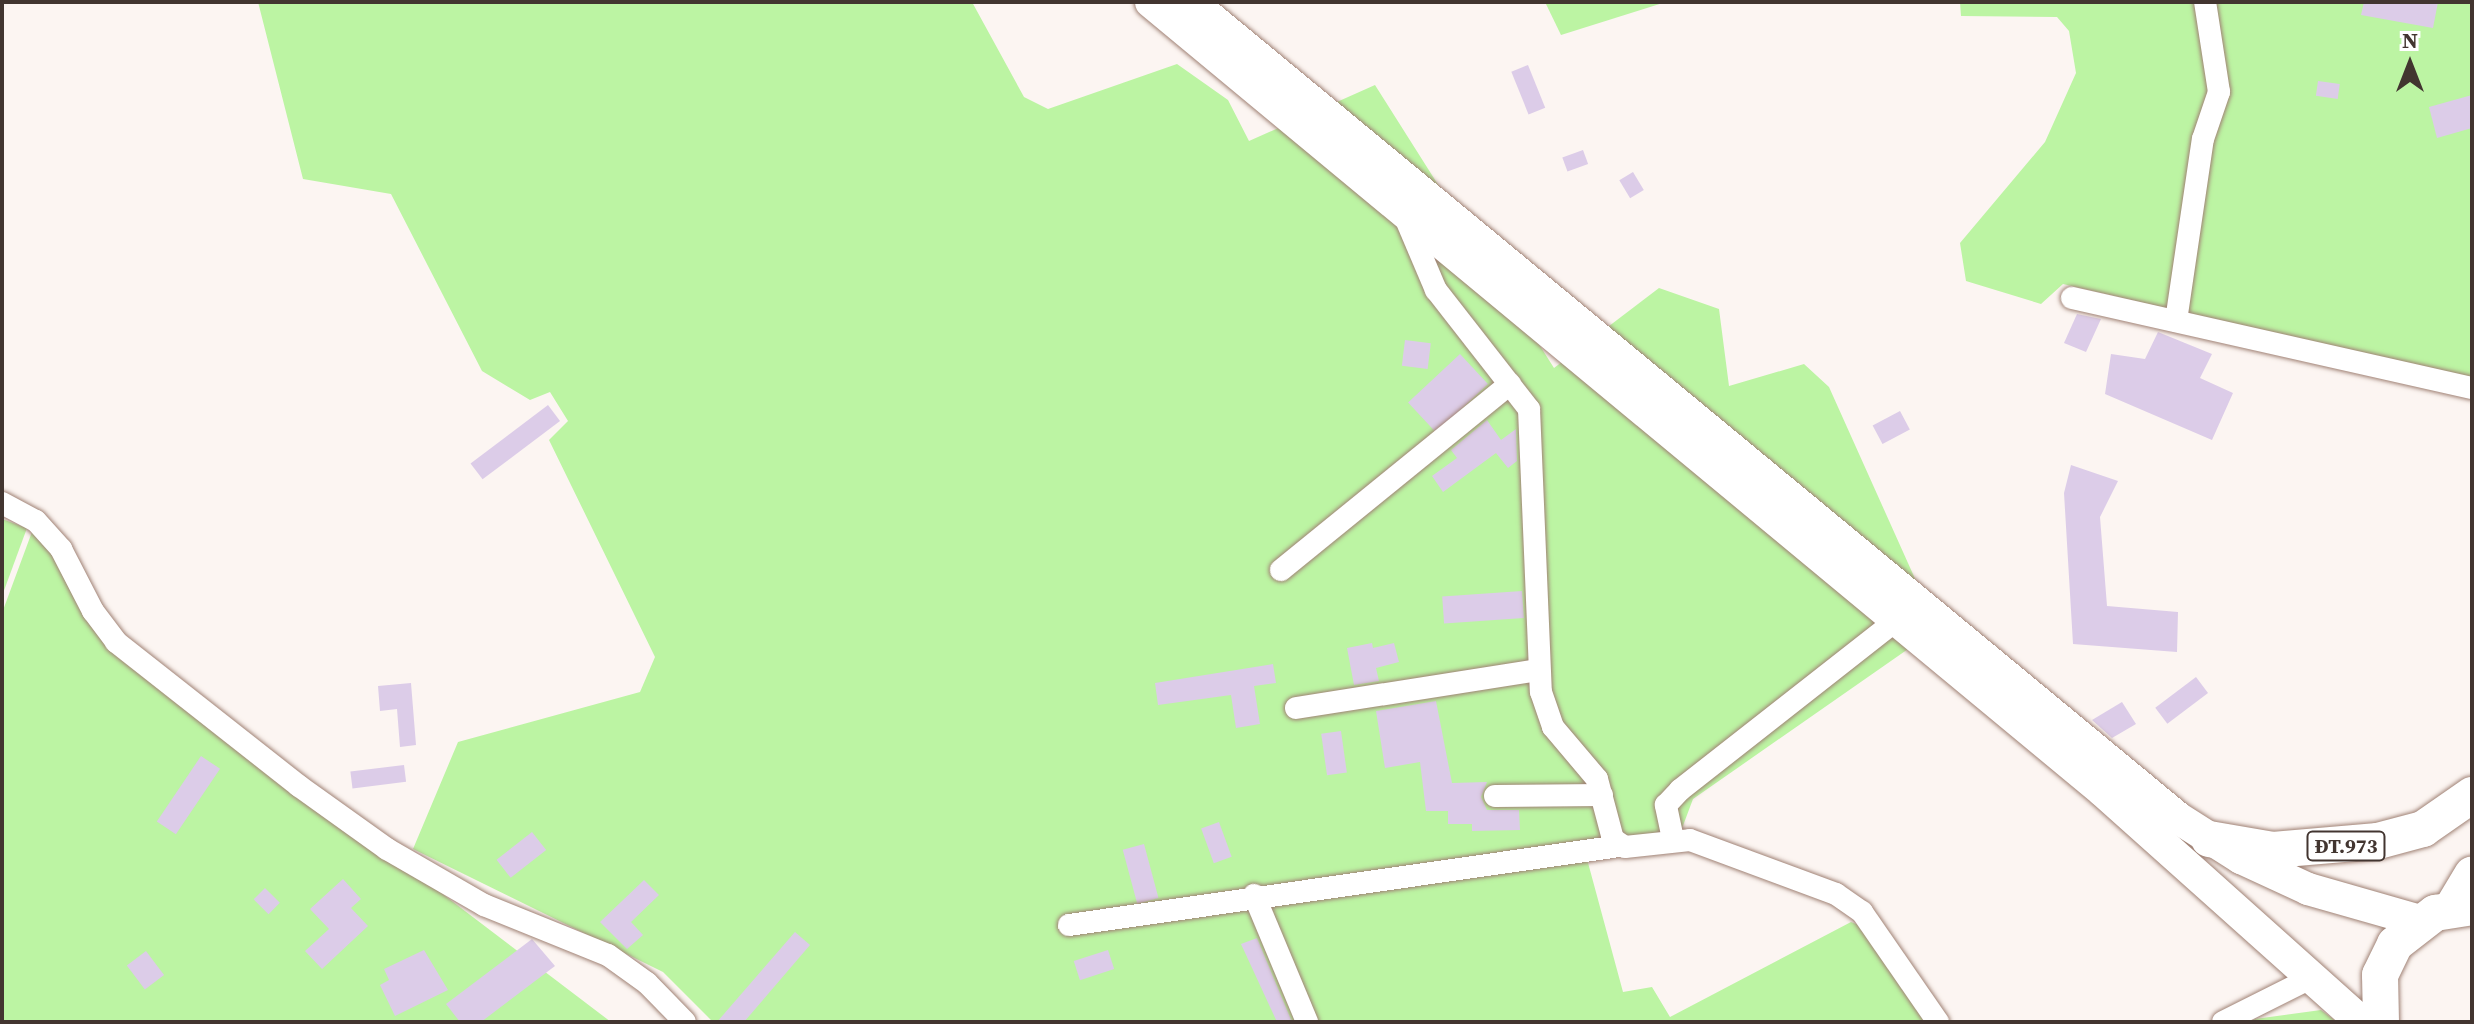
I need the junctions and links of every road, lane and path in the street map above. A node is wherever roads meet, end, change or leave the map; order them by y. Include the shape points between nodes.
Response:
1 (1151, 2) edge
2 (1191, 2) edge
3 (2205, 2) edge
4 (1401, 209) junction
5 (2072, 298) dead end
6 (2176, 321) junction
7 (1510, 384) junction
8 (2472, 388) edge
9 (2, 503) edge
10 (1281, 570) dead end
11 (1897, 620) junction
12 (1539, 670) junction
13 (1296, 708) dead end
14 (1602, 795) junction
15 (2472, 795) edge
16 (1495, 796) dead end
17 (1673, 839) junction
18 (2209, 839) junction
19 (1619, 846) junction
20 (2472, 875) edge
21 (1254, 895) junction
22 (2448, 912) edge
23 (1069, 925) dead end
24 (2313, 977) junction
25 (685, 1022) edge
26 (1307, 1022) edge
27 (1938, 1022) edge
28 (2223, 1022) edge
29 (2361, 1022) edge
30 (2381, 1022) edge

1 - 4 main road
2 - 18 main road via 2148,796
3 - 6 street via 2219,92 2203,139
4 - 7 street via 1436,290
4 - 11 main road
5 - 6 street
6 - 8 street
7 - 10 street
7 - 12 street via 1529,409 1533,425
9 - 25 street via 36,521 61,549 93,611 116,642 287,777 387,849 484,905 608,955 647,983
11 - 17 street via 1680,790 1666,805
11 - 24 main road via 2103,791
12 - 13 street
12 - 14 street via 1553,727 1587,763
14 - 16 street
14 - 19 street via 1609,830
15 - 18 main road, ĐT.973 via 2423,829 2378,841 2273,850
17 - 19 street
17 - 27 street via 1708,845 1850,901
18 - 22 main road via 2308,889
19 - 21 street
20 - 22 main road
21 - 23 street
21 - 26 street
22 - 30 main road via 2386,959 2377,992
24 - 28 street
24 - 29 main road

